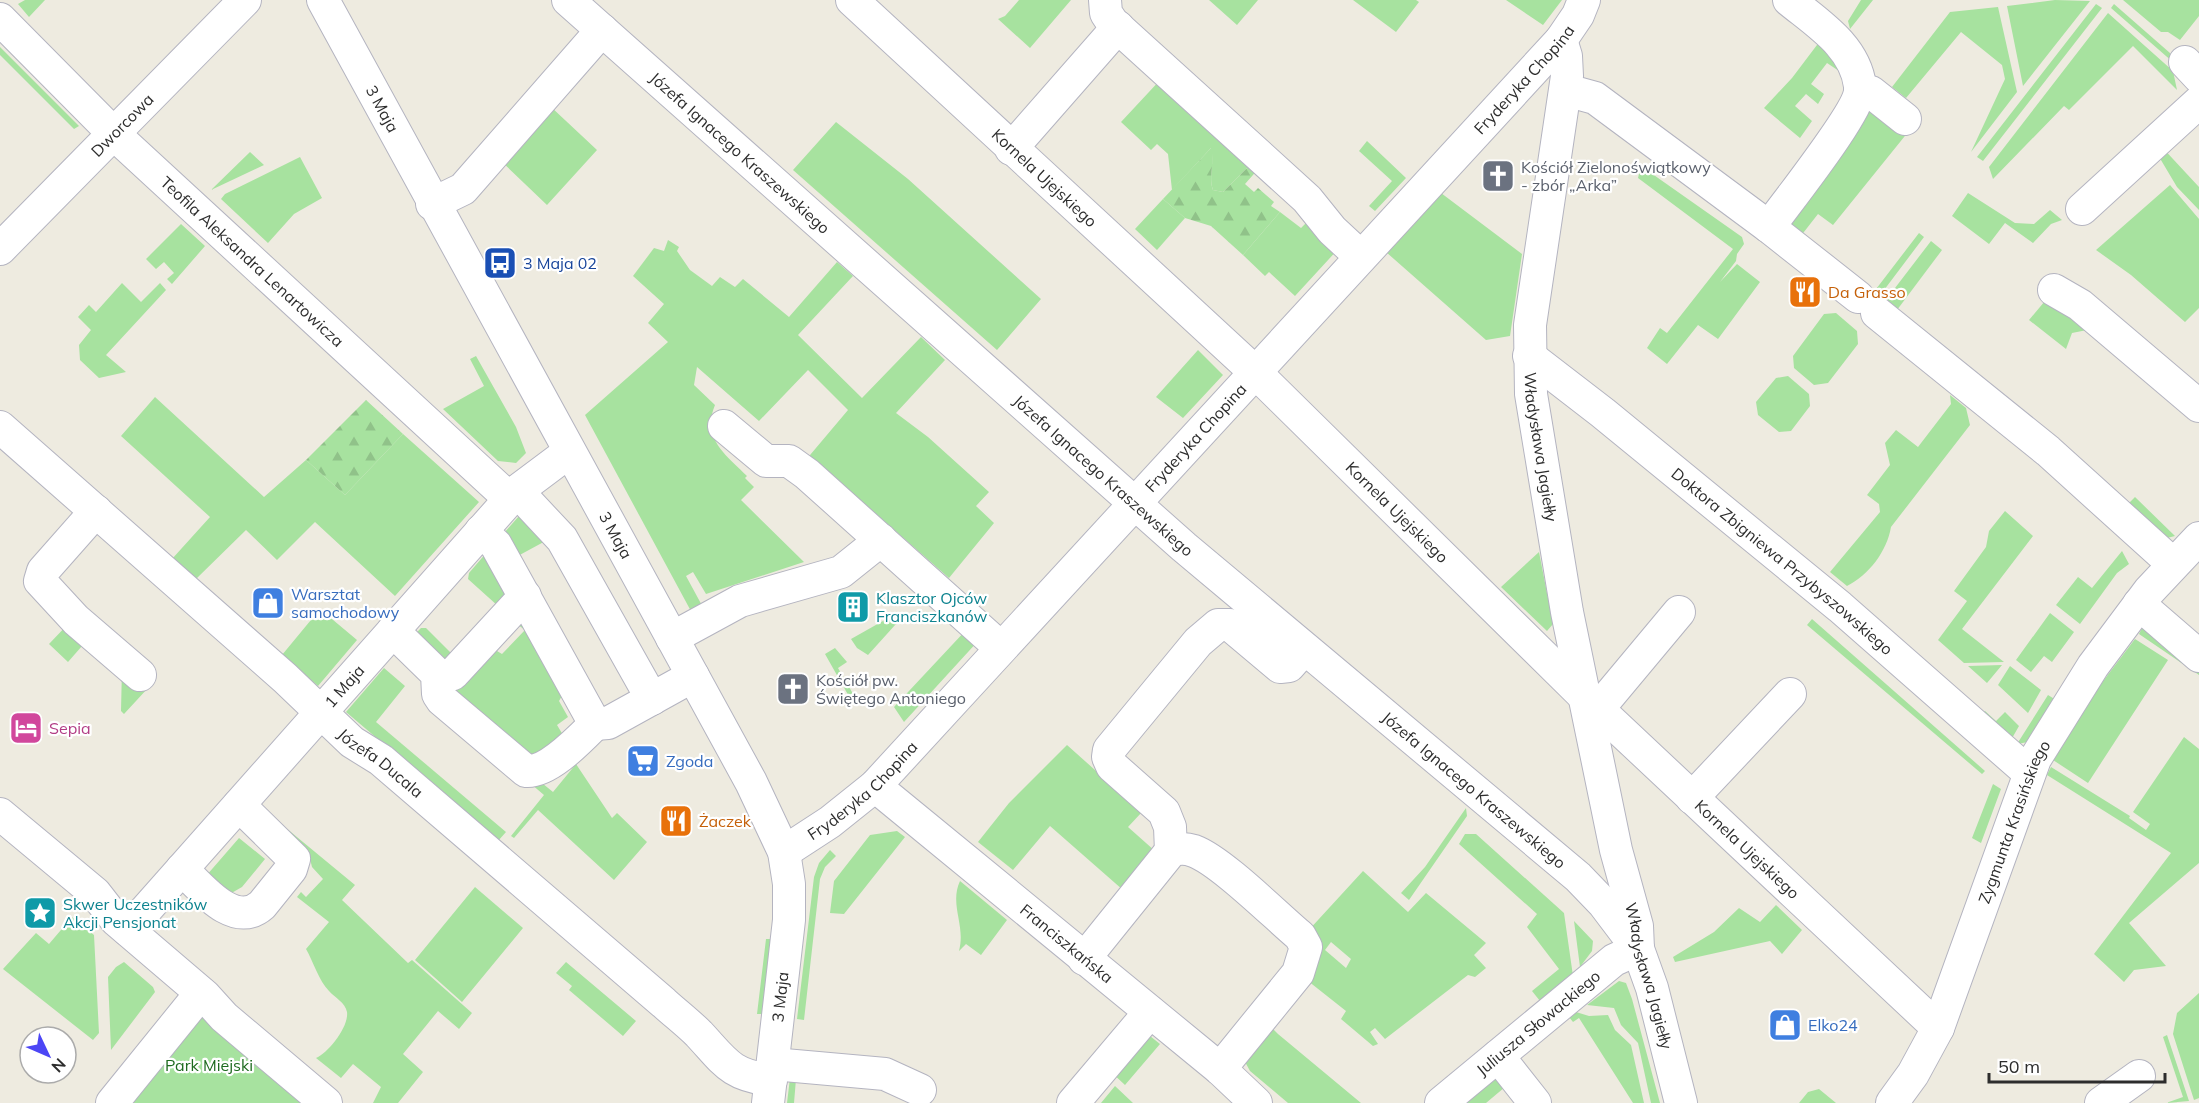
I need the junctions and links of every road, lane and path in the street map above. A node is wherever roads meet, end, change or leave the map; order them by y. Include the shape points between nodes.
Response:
1 (245, 0) edge
2 (323, 0) edge
3 (568, 0) edge
4 (852, 0) edge
5 (1584, 0) edge
6 (1789, 0) edge
7 (1111, 14) edge
8 (0, 19) edge
9 (602, 30) junction
10 (1561, 40) junction
11 (1566, 90) junction
12 (1860, 90) junction
13 (2199, 102) edge
14 (1905, 119) dead end
15 (115, 135) junction
16 (1011, 149) junction
17 (432, 204) junction
18 (2082, 209) dead end
19 (1770, 226) junction
20 (0, 249) edge
21 (1360, 256) junction
22 (2054, 290) dead end
23 (1528, 356) junction
24 (1254, 371) junction
25 (2199, 406) edge
26 (724, 426) dead end
27 (0, 427) edge
28 (569, 452) junction
29 (514, 495) junction
30 (1135, 503) junction
31 (96, 511) junction
32 (481, 531) junction
33 (2199, 538) edge
34 (881, 540) junction
35 (2173, 564) junction
36 (525, 596) junction
37 (2139, 604) junction
38 (1679, 612) dead end
39 (393, 631) junction
40 (672, 638) junction
41 (1001, 648) junction
42 (1304, 650) junction
43 (2199, 656) edge
44 (140, 675) dead end
45 (693, 676) junction
46 (439, 678) junction
47 (1790, 694) dead end
48 (652, 699) junction
49 (1591, 703) junction
50 (320, 714) junction
51 (595, 724) junction
52 (2028, 771) junction
53 (875, 786) junction
54 (1692, 798) junction
55 (239, 805) junction
56 (0, 814) edge
57 (1616, 850) junction
58 (1171, 851) junction
59 (784, 852) junction
60 (182, 869) junction
61 (1604, 904) junction
62 (128, 930) junction
63 (1638, 949) junction
64 (1084, 959) junction
65 (201, 993) junction
66 (1150, 1012) junction
67 (1938, 1028) junction
68 (1498, 1056) junction
69 (1220, 1069) junction
70 (2139, 1076) dead end
71 (771, 1083) edge
72 (920, 1090) dead end
73 (112, 1103) edge
74 (326, 1103) edge
75 (1073, 1103) edge
76 (1256, 1103) edge
77 (1441, 1103) edge
78 (1535, 1103) edge
79 (1681, 1103) edge
80 (1892, 1103) edge
81 (2101, 1103) edge

1 - 15 street, Dworcowa
2 - 17 street, 3 Maja
3 - 9 street, Józefa Ignacego Kraszewskiego
4 - 16 street, Kornela Ujejskiego
5 - 10 street, Fryderyka Chopina
6 - 12 street via 1841,44 1855,69
7 - 16 street
7 - 21 street via 1308,199
8 - 15 street, Teofila Aleksandra Lenartowicza
9 - 17 street via 466,186
9 - 30 street, Józefa Ignacego Kraszewskiego
10 - 11 street, Władysława Jagiełły via 1566,56
10 - 21 street, Fryderyka Chopina
11 - 19 street via 1595,98
11 - 23 street, Władysława Jagiełły
12 - 14 street via 1871,92
12 - 19 street via 1851,113
13 - 18 street
15 - 20 street, Dworcowa
15 - 29 street, Teofila Aleksandra Lenartowicza
16 - 24 street, Kornela Ujejskiego
17 - 28 street, 3 Maja
19 - 35 street via 2048,451
21 - 24 street, Fryderyka Chopina
22 - 25 street via 2080,305
23 - 49 street, Władysława Jagiełły via 1541,465
23 - 52 street, Doktora Zbigniewa Przybyszowskiego via 1840,607
24 - 30 street, Fryderyka Chopina
24 - 49 street, Kornela Ujejskiego
26 - 34 street via 766,461 784,460 795,465
27 - 31 street, Józefa Ducala
28 - 29 street, 1 Maja
28 - 40 street, 3 Maja
29 - 32 street, 1 Maja
29 - 48 street, Teofila Aleksandra Lenartowicza via 562,540
30 - 41 street, Fryderyka Chopina
30 - 42 street, Józefa Ignacego Kraszewskiego
31 - 44 street via 43,571 40,581 61,606
31 - 50 street, Józefa Ducala via 285,678
32 - 36 street via 496,546
32 - 39 street, 1 Maja
33 - 35 street, Zygmunta Krasińskiego
34 - 40 street via 841,572 740,601
34 - 41 street
35 - 37 street, Zygmunta Krasińskiego
36 - 46 street via 453,675
36 - 51 street
37 - 43 street
37 - 52 street, Zygmunta Krasińskiego via 2068,703
38 - 49 street
39 - 46 street
39 - 50 street, 1 Maja
40 - 45 street, 3 Maja
41 - 53 street, Fryderyka Chopina
42 - 58 street via 1289,666 1280,667 1230,626 1218,625 1198,642 1109,750 1112,766 1166,816
42 - 61 street, Józefa Ignacego Kraszewskiego via 1563,864
45 - 48 street
45 - 59 street, 3 Maja
46 - 51 street via 440,697 526,771 553,760
47 - 54 street
48 - 51 street via 608,723
49 - 54 street, Kornela Ujejskiego
49 - 57 street, Władysława Jagiełły
50 - 55 street, 1 Maja
50 - 71 street, Józefa Ducala via 360,748 381,760 525,883 698,1033 717,1056 745,1076
52 - 67 street, Zygmunta Krasińskiego
53 - 59 street, Fryderyka Chopina
53 - 64 street, Franciszkańska
54 - 67 street, Kornela Ujejskiego
55 - 60 street, 1 Maja
55 - 60 street via 294,859 291,869 262,905 243,913 229,910
56 - 62 street via 95,893
57 - 61 street, Władysława Jagiełły
57 - 63 street, Władysława Jagiełły via 1637,926
58 - 64 street
58 - 69 street via 1183,848 1206,857 1305,944 1298,973
59 - 71 street, 3 Maja via 789,920
60 - 62 street, 1 Maja
61 - 63 street, Józefa Ignacego Kraszewskiego
62 - 65 street
63 - 68 street, Juliusza Słowackiego via 1614,960
63 - 79 street, Władysława Jagiełły
64 - 66 street, Franciszkańska
65 - 73 street
65 - 74 street
66 - 69 street, Franciszkańska
66 - 75 street
67 - 80 street, Zygmunta Krasińskiego
68 - 77 street, Juliusza Słowackiego
68 - 78 street
69 - 76 street, Franciszkańska
70 - 81 street
71 - 72 street, Józefa Ducala via 885,1074

